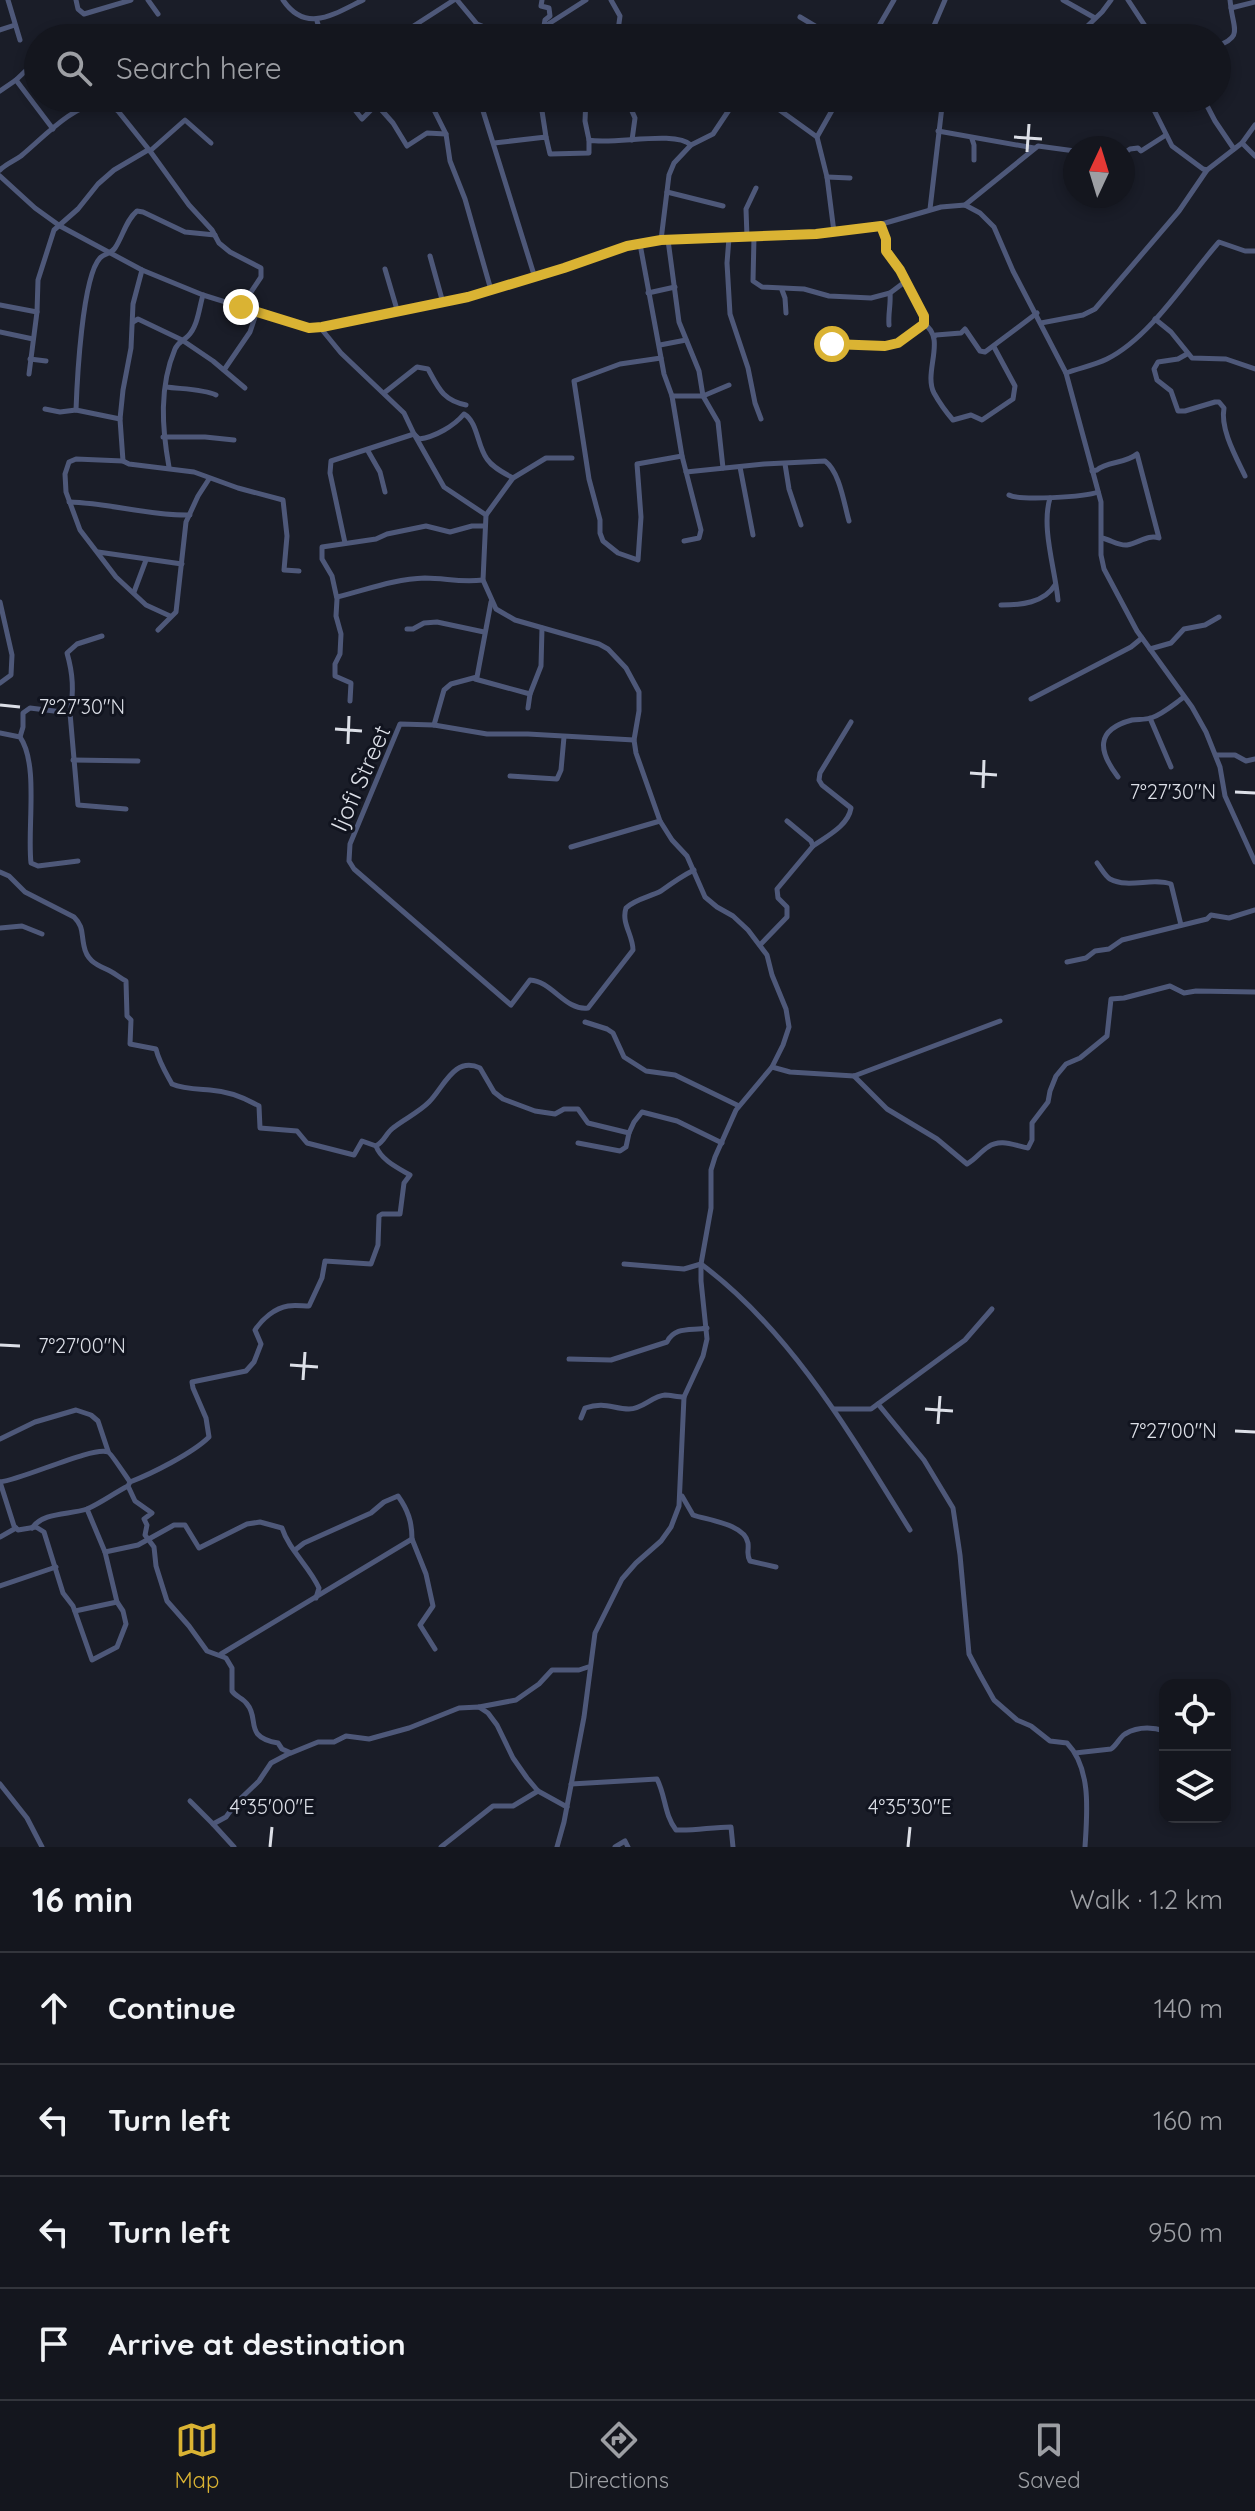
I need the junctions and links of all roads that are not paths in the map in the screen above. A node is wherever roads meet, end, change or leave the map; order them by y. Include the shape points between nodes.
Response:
1 (8, 0) edge
2 (76, 0) edge
3 (131, 0) edge
4 (148, 0) edge
5 (283, 0) edge
6 (363, 0) edge
7 (455, 0) edge
8 (542, 0) edge
9 (586, 0) edge
10 (611, 0) edge
11 (894, 0) edge
12 (945, 0) edge
13 (1063, 0) edge
14 (1111, 0) edge
15 (1128, 0) edge
16 (1230, 0) edge
17 (1255, 2) edge
18 (1231, 8) junction
19 (158, 14) dead end
20 (800, 17) dead end
21 (1095, 18) junction
22 (317, 21) junction
23 (318, 24) edge
24 (417, 24) edge
25 (477, 24) edge
26 (544, 24) edge
27 (548, 24) edge
28 (619, 24) edge
29 (812, 24) edge
30 (880, 24) edge
31 (935, 24) edge
32 (1089, 24) edge
33 (1144, 24) edge
34 (15, 25) junction
35 (0, 30) edge
36 (20, 40) dead end
37 (1231, 41) edge
38 (24, 72) edge
39 (16, 80) junction
40 (0, 91) edge
41 (24, 91) edge
42 (40, 112) edge
43 (73, 112) edge
44 (119, 112) edge
45 (383, 112) edge
46 (435, 112) edge
47 (484, 112) edge
48 (542, 112) edge
49 (585, 112) edge
50 (632, 112) edge
51 (728, 112) edge
52 (782, 112) edge
53 (831, 112) edge
54 (941, 112) edge
55 (1155, 112) edge
56 (1210, 112) edge
57 (1255, 125) edge
58 (53, 129) junction
59 (938, 131) junction
60 (446, 134) junction
61 (1166, 135) junction
62 (546, 137) junction
63 (817, 137) junction
64 (972, 139) junction
65 (589, 140) junction
66 (632, 140) junction
67 (211, 143) dead end
68 (494, 143) junction
69 (1242, 143) junction
70 (691, 145) junction
71 (1034, 148) junction
72 (1135, 148) edge
73 (1063, 149) edge
74 (1234, 149) junction
75 (149, 150) junction
76 (1255, 156) edge
77 (974, 160) dead end
78 (0, 170) edge
79 (1207, 170) junction
80 (0, 176) edge
81 (827, 177) junction
82 (850, 178) dead end
83 (756, 188) dead end
84 (667, 192) junction
85 (965, 205) junction
86 (723, 206) dead end
87 (930, 209) junction
88 (60, 226) junction
89 (881, 226) junction
90 (834, 232) junction
91 (215, 235) junction
92 (747, 237) junction
93 (754, 237) junction
94 (729, 238) junction
95 (661, 240) junction
96 (668, 240) junction
97 (640, 244) junction
98 (1255, 251) edge
99 (110, 254) junction
100 (430, 256) dead end
101 (385, 269) dead end
102 (142, 270) junction
103 (535, 278) junction
104 (906, 281) junction
105 (675, 287) junction
106 (491, 290) junction
107 (782, 290) junction
108 (648, 293) junction
109 (890, 293) junction
110 (203, 295) junction
111 (443, 303) junction
112 (0, 305) edge
113 (241, 307) junction
114 (257, 311) junction
115 (37, 312) junction
116 (398, 313) junction
117 (786, 313) dead end
118 (1037, 313) junction
119 (1155, 319) junction
120 (133, 322) junction
121 (1041, 323) junction
122 (924, 324) junction
123 (889, 325) dead end
124 (322, 327) junction
125 (0, 332) edge
126 (934, 338) junction
127 (33, 339) junction
128 (182, 340) junction
129 (687, 340) junction
130 (832, 344) dead end
131 (660, 345) junction
132 (994, 347) junction
133 (1187, 354) junction
134 (661, 358) junction
135 (30, 359) junction
136 (46, 361) dead end
137 (1255, 369) edge
138 (224, 370) junction
139 (1066, 373) junction
140 (29, 374) dead end
141 (729, 385) dead end
142 (166, 387) junction
143 (245, 388) dead end
144 (384, 393) junction
145 (216, 395) dead end
146 (672, 396) junction
147 (703, 396) junction
148 (466, 405) dead end
149 (45, 409) dead end
150 (76, 410) junction
151 (120, 419) junction
152 (761, 419) dead end
153 (414, 434) junction
154 (163, 437) junction
155 (234, 440) dead end
156 (368, 451) junction
157 (682, 456) junction
158 (572, 458) dead end
159 (123, 461) junction
160 (785, 464) junction
161 (169, 467) junction
162 (740, 467) junction
163 (723, 468) junction
164 (1092, 471) junction
165 (686, 472) junction
166 (1245, 476) dead end
167 (513, 478) junction
168 (209, 479) junction
169 (385, 492) dead end
170 (1098, 492) junction
171 (1009, 495) dead end
172 (1050, 498) junction
173 (69, 502) junction
174 (190, 515) junction
175 (486, 515) junction
176 (849, 521) dead end
177 (801, 525) dead end
178 (485, 526) junction
179 (753, 535) dead end
180 (1102, 538) junction
181 (684, 541) dead end
182 (345, 543) junction
183 (97, 552) junction
184 (146, 560) junction
185 (182, 564) junction
186 (299, 571) dead end
187 (483, 580) junction
188 (1056, 584) junction
189 (134, 592) junction
190 (337, 597) junction
191 (1058, 600) dead end
192 (491, 601) junction
193 (0, 602) edge
194 (1001, 605) dead end
195 (170, 616) junction
196 (1219, 617) dead end
197 (542, 628) junction
198 (407, 629) dead end
199 (158, 630) dead end
200 (484, 632) junction
201 (102, 636) dead end
202 (1142, 638) junction
203 (1150, 649) junction
204 (475, 679) junction
205 (0, 683) edge
206 (530, 694) junction
207 (1184, 697) junction
208 (1031, 699) dead end
209 (350, 701) dead end
210 (528, 708) dead end
211 (70, 713) junction
212 (1150, 718) junction
213 (851, 722) dead end
214 (434, 725) junction
215 (0, 733) edge
216 (20, 737) junction
217 (564, 737) junction
218 (634, 740) junction
219 (1216, 755) junction
220 (1255, 759) edge
221 (73, 760) junction
222 (138, 761) dead end
223 (1171, 767) dead end
224 (510, 776) dead end
225 (1118, 777) dead end
226 (126, 809) dead end
227 (660, 821) junction
228 (787, 821) dead end
229 (813, 846) junction
230 (571, 847) dead end
231 (78, 861) dead end
232 (1255, 862) edge
233 (1097, 863) dead end
234 (694, 870) junction
235 (0, 872) edge
236 (1255, 910) edge
237 (1181, 925) junction
238 (0, 928) edge
239 (42, 934) dead end
240 (760, 945) junction
241 (1067, 962) dead end
242 (1255, 992) edge
243 (1000, 1021) dead end
244 (585, 1022) dead end
245 (772, 1067) junction
246 (854, 1076) junction
247 (739, 1106) junction
248 (629, 1133) junction
249 (578, 1143) dead end
250 (722, 1143) junction
251 (376, 1146) junction
252 (624, 1264) dead end
253 (701, 1264) junction
254 (992, 1309) dead end
255 (707, 1328) junction
256 (569, 1359) dead end
257 (684, 1397) junction
258 (878, 1404) junction
259 (834, 1409) junction
260 (581, 1418) dead end
261 (0, 1439) edge
262 (108, 1452) junction
263 (0, 1482) edge
264 (129, 1484) junction
265 (681, 1495) junction
266 (87, 1509) junction
267 (16, 1528) junction
268 (32, 1528) junction
269 (910, 1530) dead end
270 (0, 1537) edge
271 (147, 1539) junction
272 (412, 1539) junction
273 (295, 1550) junction
274 (105, 1552) junction
275 (56, 1567) junction
276 (776, 1567) dead end
277 (0, 1586) edge
278 (316, 1599) junction
279 (117, 1602) junction
280 (75, 1611) junction
281 (435, 1649) dead end
282 (220, 1655) junction
283 (589, 1666) junction
284 (479, 1707) junction
285 (1159, 1729) edge
286 (291, 1753) junction
287 (1075, 1753) junction
288 (0, 1784) edge
289 (571, 1784) junction
290 (538, 1791) junction
291 (190, 1801) dead end
292 (567, 1807) junction
293 (213, 1824) junction
294 (42, 1847) edge
295 (234, 1847) edge
296 (441, 1847) edge
297 (557, 1847) edge
298 (615, 1847) edge
299 (628, 1847) edge
300 (733, 1847) edge
301 (1085, 1847) edge

1 - 34 street
2 - 3 street via 84,14
4 - 19 street
5 - 22 street
6 - 22 street
7 - 24 street
7 - 25 street
8 - 26 street via 550,16
9 - 27 street
10 - 28 street
11 - 30 street
12 - 31 street
13 - 21 street
14 - 21 street
15 - 33 street
16 - 18 street
17 - 18 street
18 - 37 street
20 - 29 street
21 - 32 street
22 - 23 street
34 - 35 street
34 - 36 street
38 - 39 street
39 - 40 street
39 - 41 street
42 - 58 street
43 - 58 street
44 - 75 street
45 - 60 street via 407,146 427,133
46 - 60 street
47 - 68 street
48 - 62 street
49 - 65 street
50 - 66 street
51 - 70 street via 713,134
52 - 63 street
53 - 63 street
54 - 59 street
55 - 61 street
56 - 74 street
57 - 69 street
58 - 78 street
59 - 64 street
59 - 87 street
60 - 106 street
61 - 72 street via 1141,151
61 - 79 street via 1172,146
62 - 65 street via 550,154 560,155 589,153
62 - 68 street
63 - 81 street
64 - 71 street
64 - 77 street
65 - 66 street
66 - 70 street via 677,138
67 - 75 street via 185,120
68 - 103 street
69 - 74 street
69 - 76 street
70 - 84 street via 674,163
71 - 73 street
71 - 85 street
74 - 79 street
75 - 88 street via 114,170
75 - 91 street
79 - 121 street via 1095,309
80 - 88 street
81 - 82 street
81 - 90 street
83 - 92 street via 746,209
84 - 86 street
84 - 95 street
85 - 87 street
85 - 118 street via 994,227
87 - 89 street
88 - 99 street
88 - 115 street via 54,230 38,280
89 - 90 street
89 - 104 street via 886,251
90 - 93 street
91 - 99 street via 185,232 137,211
91 - 113 street via 230,252 261,268 261,277
92 - 93 street
92 - 94 street
93 - 107 street via 753,281
94 - 96 street
94 - 152 street via 730,314
95 - 96 street
95 - 97 street
96 - 105 street
97 - 103 street
97 - 108 street
98 - 119 street via 1219,242
99 - 102 street
99 - 150 street via 100,257 93,274 78,349
100 - 111 street
101 - 116 street
102 - 110 street
102 - 120 street
103 - 106 street
104 - 109 street
104 - 122 street
105 - 108 street
105 - 129 street
106 - 111 street
107 - 109 street via 871,298
107 - 117 street
108 - 131 street
109 - 123 street
110 - 113 street
110 - 128 street via 195,326
111 - 116 street
112 - 115 street
113 - 114 street
114 - 124 street via 309,328
114 - 138 street via 250,332
115 - 127 street
116 - 124 street
118 - 121 street
118 - 132 street
119 - 133 street
119 - 139 street via 1108,359
120 - 128 street via 138,319
120 - 151 street
121 - 139 street
122 - 126 street
122 - 130 street via 885,346
124 - 144 street
125 - 127 street
126 - 132 street via 965,329 980,351
126 - 132 street via 933,392 953,420 988,418 1013,399 1015,386
127 - 135 street
128 - 138 street
128 - 142 street via 173,354
129 - 131 street
129 - 147 street
131 - 134 street
133 - 137 street
133 - 166 street via 1158,362 1157,380 1171,391 1178,411 1219,402
134 - 146 street
134 - 157 street via 620,364 574,381 600,533 618,553 638,560 637,464
135 - 136 street
135 - 140 street
138 - 143 street
139 - 164 street
141 - 147 street
142 - 145 street
142 - 154 street
144 - 148 street via 417,367 428,369 445,396
144 - 153 street via 404,413
146 - 147 street
146 - 157 street
147 - 163 street via 718,422
149 - 150 street
150 - 151 street
151 - 159 street
153 - 156 street
153 - 167 street via 426,438 467,415 484,456
153 - 175 street via 444,487
154 - 155 street
154 - 161 street
156 - 169 street
156 - 182 street via 330,463
157 - 165 street
158 - 167 street via 546,458
159 - 161 street
159 - 173 street via 69,462
160 - 162 street
160 - 176 street via 830,464
160 - 177 street
161 - 168 street
162 - 163 street
162 - 179 street
163 - 165 street
164 - 170 street
164 - 180 street via 1137,454 1159,538 1128,545
165 - 181 street via 701,535
167 - 175 street
168 - 174 street
168 - 186 street via 283,500 284,570
170 - 172 street
170 - 180 street
171 - 172 street
172 - 188 street via 1049,551
173 - 174 street
173 - 183 street via 80,530
174 - 185 street
175 - 178 street
178 - 182 street via 450,532 426,526
178 - 187 street
180 - 202 street via 1104,569
182 - 190 street via 322,547
183 - 184 street
183 - 189 street
184 - 185 street
184 - 189 street
185 - 195 street via 176,612
187 - 190 street via 413,579
187 - 192 street
188 - 191 street
188 - 194 street via 1040,600
189 - 195 street via 146,605
190 - 209 street via 341,634 335,676 351,683
192 - 197 street via 504,616
192 - 200 street
193 - 205 street via 12,655 11,675
195 - 199 street
196 - 203 street
197 - 206 street via 541,666
197 - 218 street via 599,644 626,668 639,692
198 - 200 street via 437,622
200 - 204 street
201 - 211 street via 67,653 73,673
202 - 203 street
202 - 208 street
203 - 207 street
204 - 206 street
204 - 214 street via 444,690
206 - 210 street
207 - 212 street
207 - 219 street
211 - 216 street via 30,708 23,713
211 - 221 street
212 - 223 street
212 - 225 street via 1116,726 1102,742
213 - 229 street via 819,780 851,812
214 - 217 street, Ijofi Street via 487,734
214 - 234 street, Ijofi Street via 400,724 350,844 349,861 511,1005 530,980 588,1008 633,950 626,908
215 - 216 street
216 - 231 street via 26,745 30,780 31,863
217 - 218 street, Ijofi Street
217 - 224 street via 557,779
218 - 227 street
219 - 220 street
219 - 232 street via 1225,796
221 - 222 street
221 - 226 street via 78,805
227 - 230 street
227 - 234 street
228 - 229 street
229 - 240 street via 777,889 787,917
233 - 237 street via 1108,878 1171,884
234 - 240 street via 705,897 733,916
235 - 251 street via 80,923 93,963 126,981 130,1044 156,1049 172,1084 247,1099 259,1106 260,1128 297,1131 320,1148 354,1155 362,1141
236 - 237 street
237 - 241 street
238 - 239 street via 22,926
240 - 245 street via 788,1016 789,1027
242 - 246 street via 1184,993 1170,986 1111,999 1107,1036 1056,1076 1048,1102 1032,1123 1028,1148 996,1143 967,1164 887,1109
243 - 246 street
244 - 247 street via 613,1033 624,1057 646,1071 675,1075
245 - 246 street
245 - 247 street
247 - 250 street
248 - 249 street via 620,1151
248 - 250 street via 642,1112 677,1121
248 - 251 street via 588,1123 578,1109 555,1114 513,1104 494,1092 480,1068 471,1065 453,1072 428,1103
250 - 253 street via 711,1170 711,1208
251 - 264 street via 410,1175 400,1214 379,1216 371,1264 325,1261 309,1306 289,1305 258,1325 261,1344 246,1371 192,1382 206,1418 209,1437 203,1444
252 - 253 street via 684,1269
253 - 255 street
253 - 259 street via 734,1289
254 - 258 street via 965,1340
255 - 256 street via 678,1330 667,1342 611,1360
255 - 257 street via 703,1356
257 - 260 street via 664,1395 638,1408 591,1406
257 - 265 street
258 - 259 street via 871,1409
258 - 287 street via 924,1460 953,1508 969,1654 994,1700 1017,1720 1050,1741 1067,1743
259 - 269 street
261 - 262 street via 76,1410 98,1421
262 - 263 street via 83,1454
262 - 264 street
263 - 267 street
264 - 266 street
264 - 271 street via 135,1501 152,1513 144,1519
265 - 276 street via 693,1515 726,1523 746,1538 750,1561
265 - 283 street via 671,1527 613,1593 595,1633
266 - 268 street via 50,1517
266 - 274 street
267 - 268 street
267 - 270 street
268 - 275 street via 44,1532
271 - 273 street via 185,1525 199,1548 260,1522 282,1528
271 - 274 street
271 - 282 street via 154,1547 167,1601 207,1651
272 - 273 street via 406,1506 398,1496
272 - 278 street
272 - 281 street via 433,1606 420,1625
273 - 278 street via 319,1588
274 - 279 street
275 - 277 street
275 - 280 street
278 - 282 street
279 - 280 street
279 - 280 street via 124,1631 117,1647 92,1660
282 - 286 street via 232,1668 232,1691 248,1705 257,1733
283 - 284 street via 552,1670 516,1700
283 - 289 street
284 - 286 street via 459,1708 369,1739 346,1736
284 - 290 street via 497,1725
285 - 287 street via 1123,1735 1111,1749
286 - 293 street via 271,1763 226,1817
287 - 301 street via 1086,1794
288 - 294 street
289 - 292 street
289 - 300 street via 657,1779 666,1815 676,1830 731,1827
290 - 292 street
290 - 296 street via 513,1806 493,1806
291 - 293 street
292 - 297 street
293 - 295 street
298 - 299 street via 625,1841

